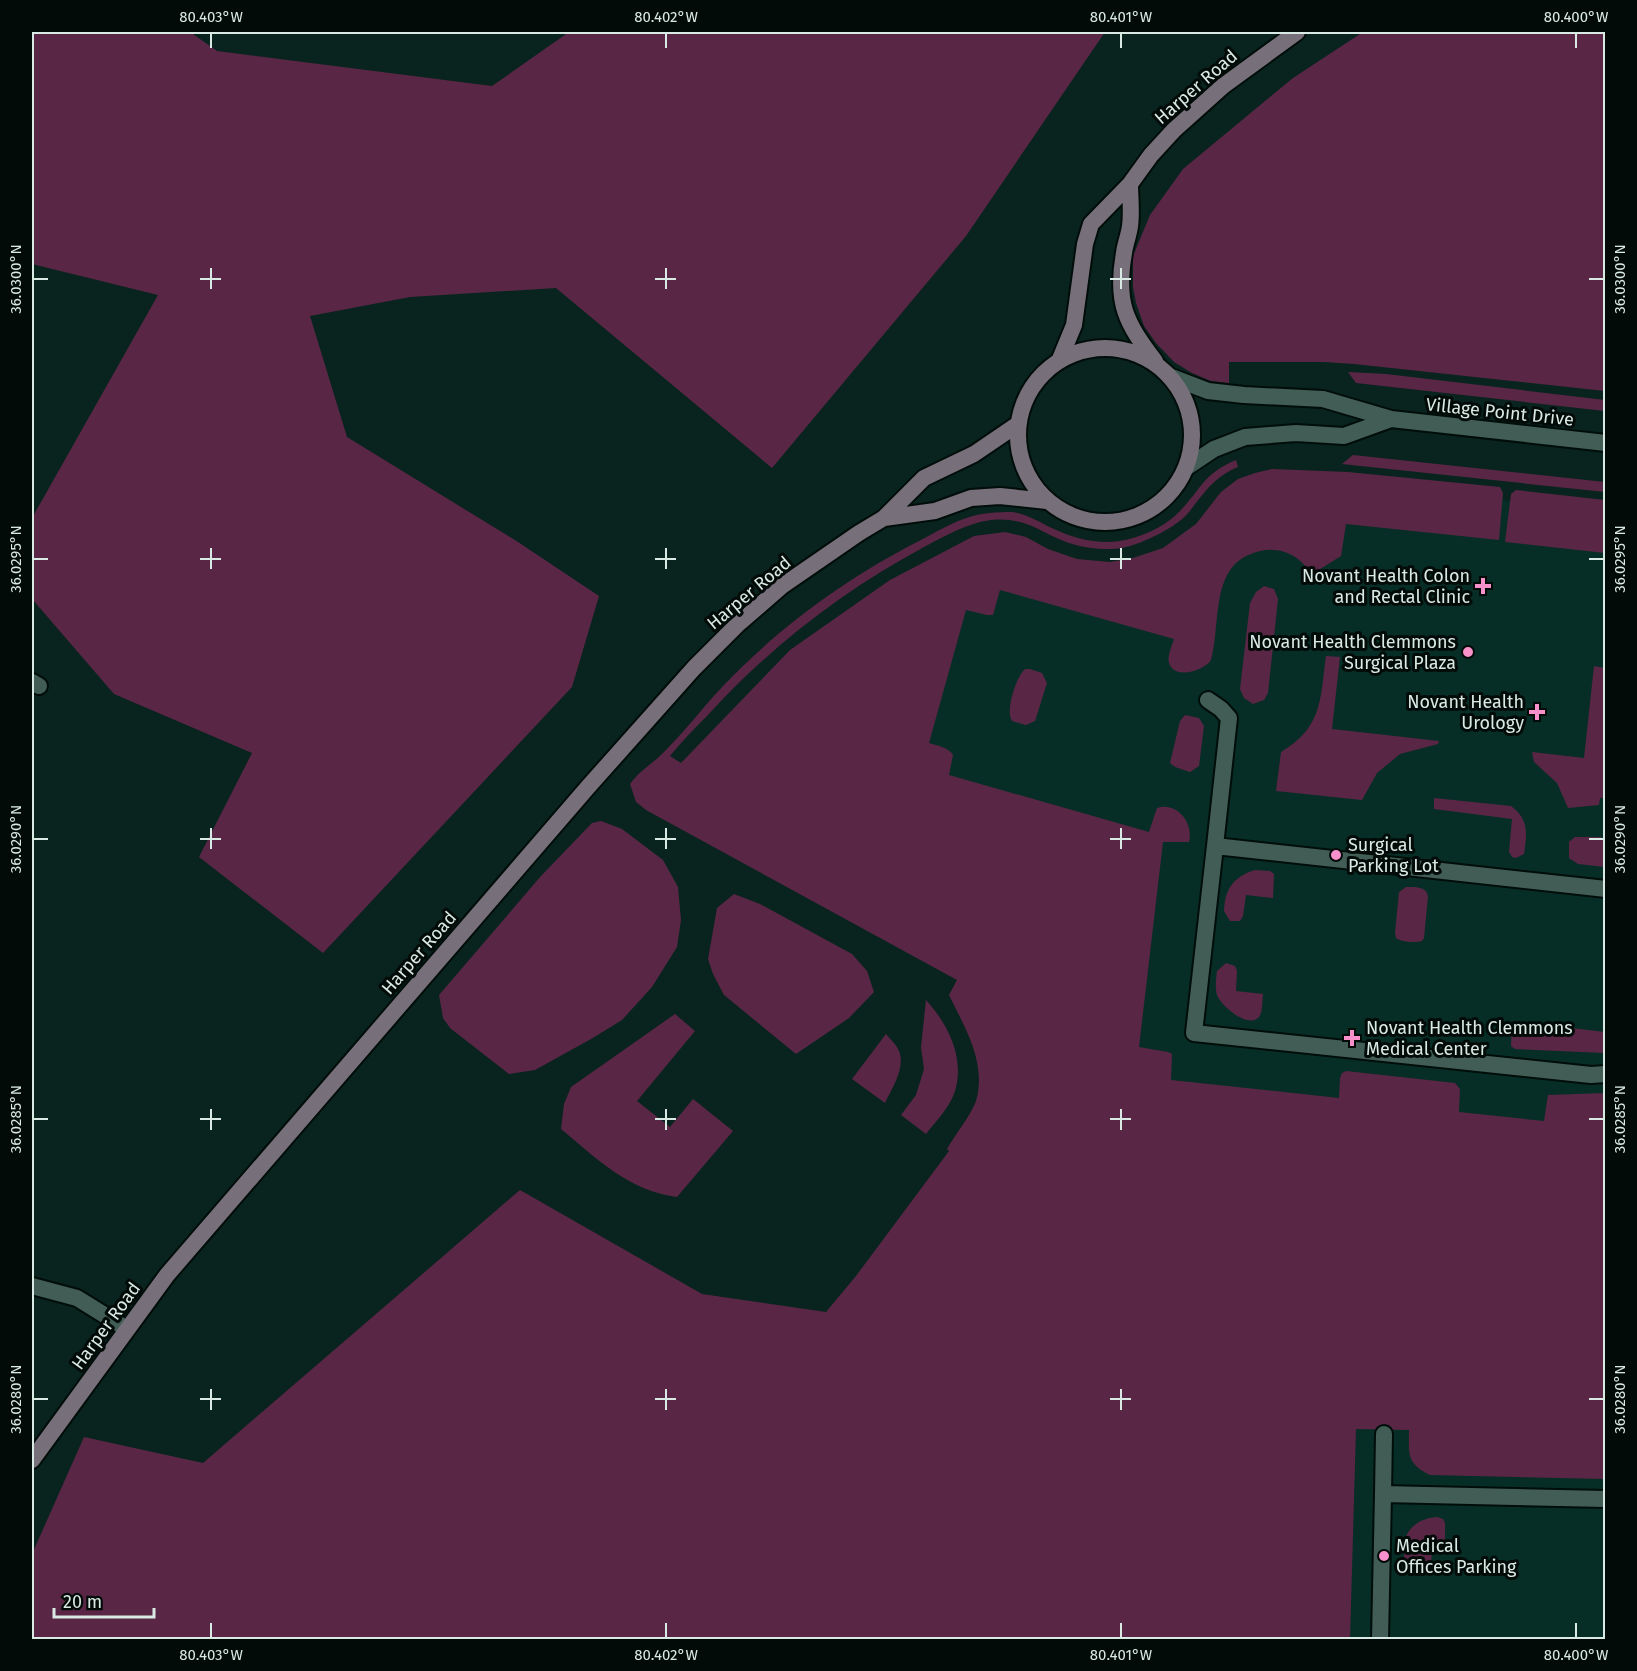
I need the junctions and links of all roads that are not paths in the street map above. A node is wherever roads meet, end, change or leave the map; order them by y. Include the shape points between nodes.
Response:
1 (1297, 32) edge
2 (1130, 184) junction
3 (1060, 359) junction
4 (1164, 371) junction
5 (1391, 419) junction
6 (1018, 424) junction
7 (1605, 443) edge
8 (1187, 467) junction
9 (1047, 501) junction
10 (884, 518) junction
11 (1208, 700) dead end
12 (1215, 846) junction
13 (1605, 889) edge
14 (1605, 1074) edge
15 (32, 1286) edge
16 (128, 1329) junction
17 (1384, 1434) dead end
18 (32, 1460) edge
19 (1383, 1494) junction
20 (1605, 1499) edge
21 (1380, 1640) edge

1 - 2 main road, Harper Road via 1215,93 1174,130
2 - 3 main road, Harper Road via 1091,224 1074,325
2 - 4 main road via 1122,297 1133,333
3 - 4 main road via 1100,347 1121,349 1141,355
3 - 6 main road via 1039,376 1025,399
4 - 5 street, Village Point Drive via 1208,391 1323,399
4 - 8 main road via 1184,395 1191,419 1192,444
5 - 7 street, Village Point Drive
5 - 8 street, Village Point Drive via 1344,436 1296,433 1245,437 1214,449
6 - 9 main road via 1019,452 1029,479
6 - 10 main road, Harper Road via 974,454 924,478
8 - 9 main road via 1166,497 1126,520 1098,522 1071,516
9 - 10 main road, Harper Road via 1000,496 971,498 935,511
10 - 16 main road, Harper Road via 782,586 694,668 175,1266
11 - 12 street via 1229,718
12 - 13 street
12 - 14 street via 1194,1033
15 - 16 street via 77,1298
16 - 18 main road, Harper Road
17 - 19 street
19 - 20 street
19 - 21 street

